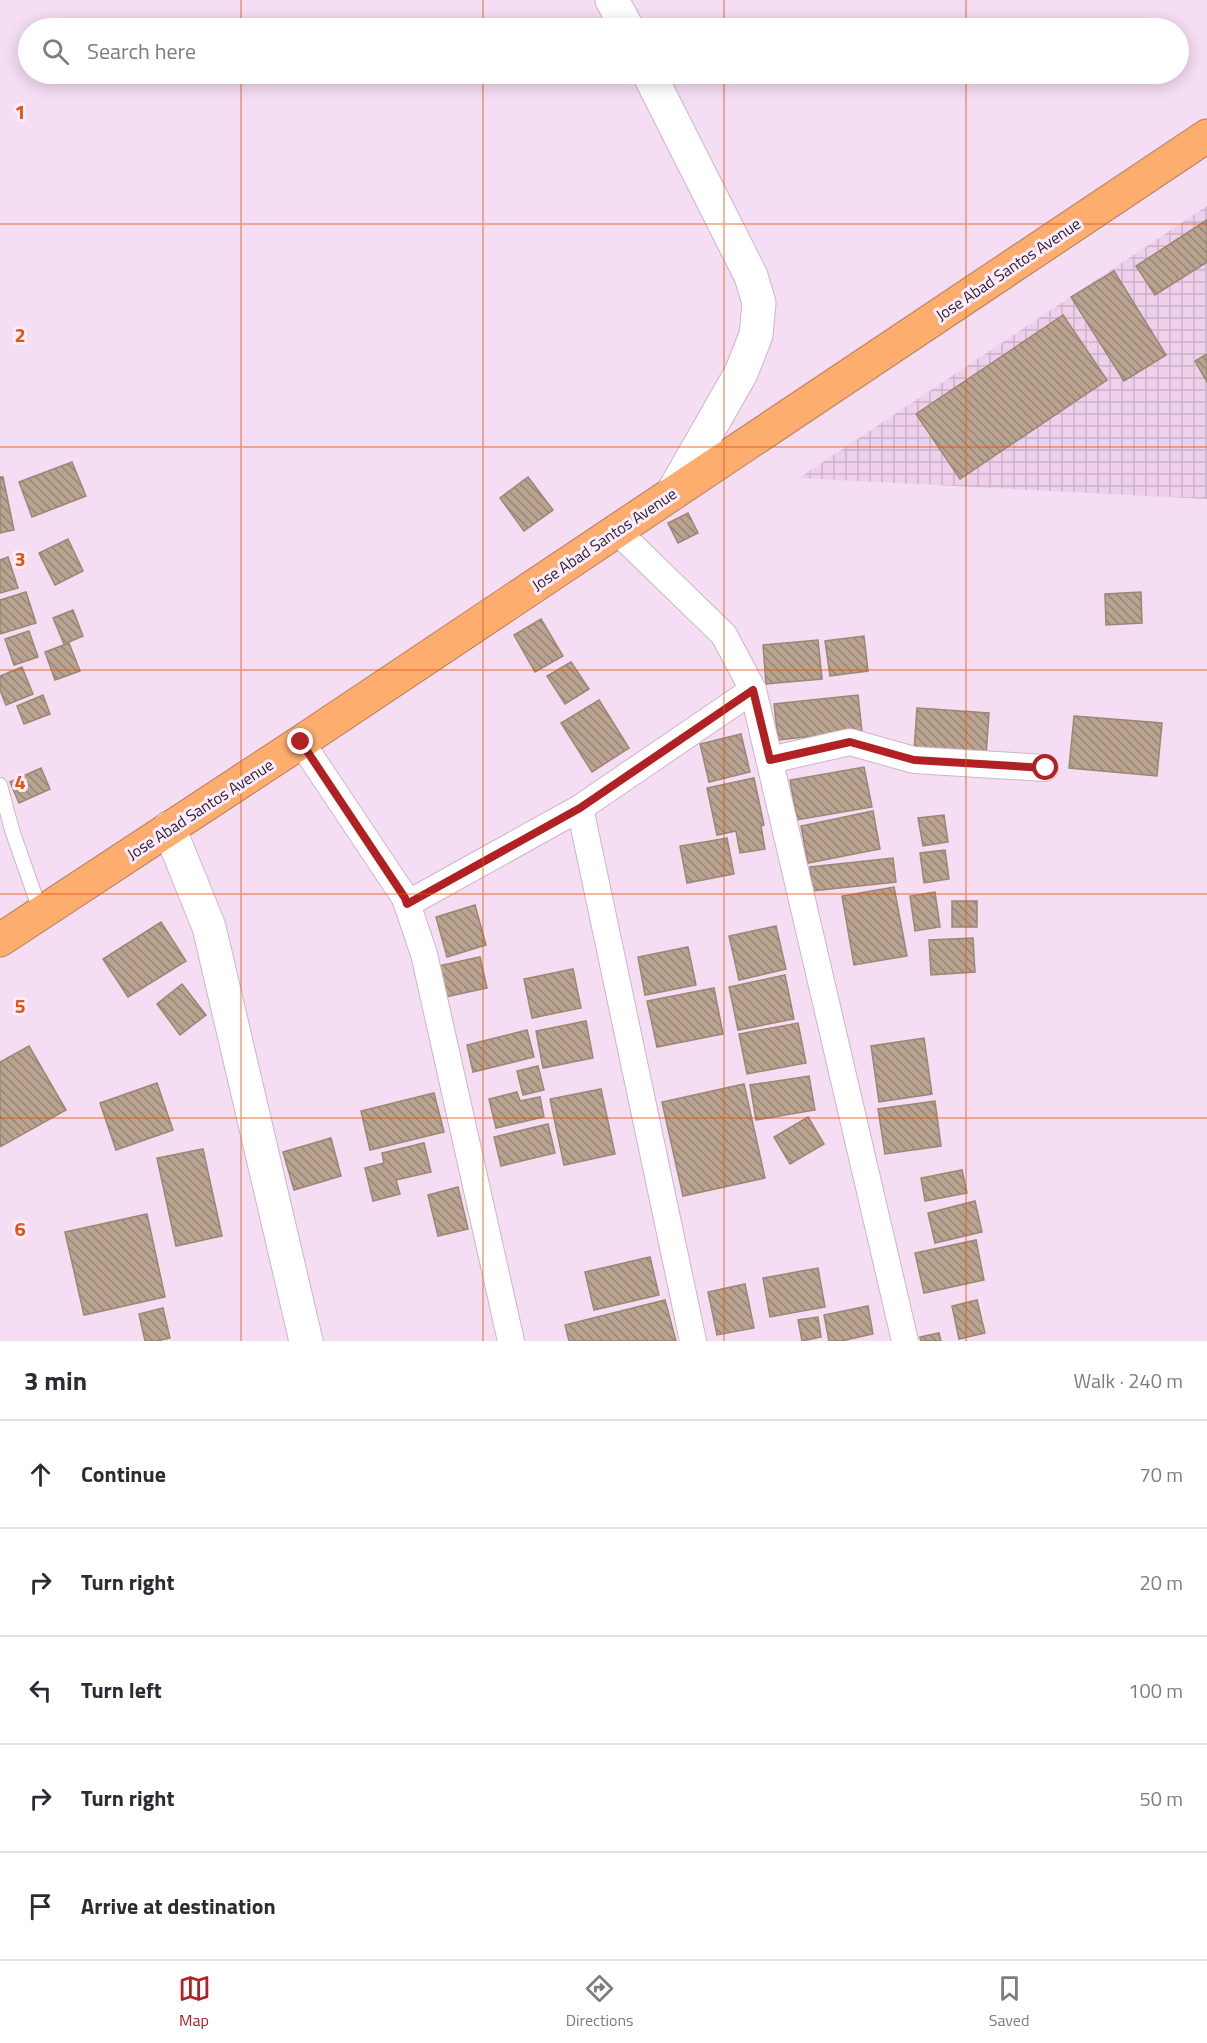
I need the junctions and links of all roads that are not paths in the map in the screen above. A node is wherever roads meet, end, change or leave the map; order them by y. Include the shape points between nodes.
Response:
1 (612, 0) edge
2 (622, 18) edge
3 (654, 84) edge
4 (1207, 136) edge
5 (672, 494) junction
6 (617, 531) junction
7 (753, 690) junction
8 (301, 742) junction
9 (770, 760) junction
10 (1046, 768) dead end
11 (0, 785) edge
12 (580, 808) junction
13 (169, 828) junction
14 (407, 904) junction
15 (41, 913) junction
16 (0, 940) edge
17 (306, 1341) edge
18 (511, 1341) edge
19 (693, 1341) edge
20 (905, 1341) edge

1 - 2 street
3 - 5 street via 751,276 759,303 756,335 741,373
4 - 5 highway, Jose Abad Santos Avenue
5 - 6 highway, Jose Abad Santos Avenue
6 - 7 street via 724,635
6 - 8 highway, Jose Abad Santos Avenue
7 - 9 street
7 - 12 street
8 - 13 highway, Jose Abad Santos Avenue
8 - 14 street
9 - 10 street via 850,742 914,760
9 - 20 street
11 - 15 lane
12 - 14 street
12 - 19 street
13 - 15 highway, Jose Abad Santos Avenue
13 - 17 street via 209,927
14 - 18 street via 424,954
15 - 16 highway, Jose Abad Santos Avenue

